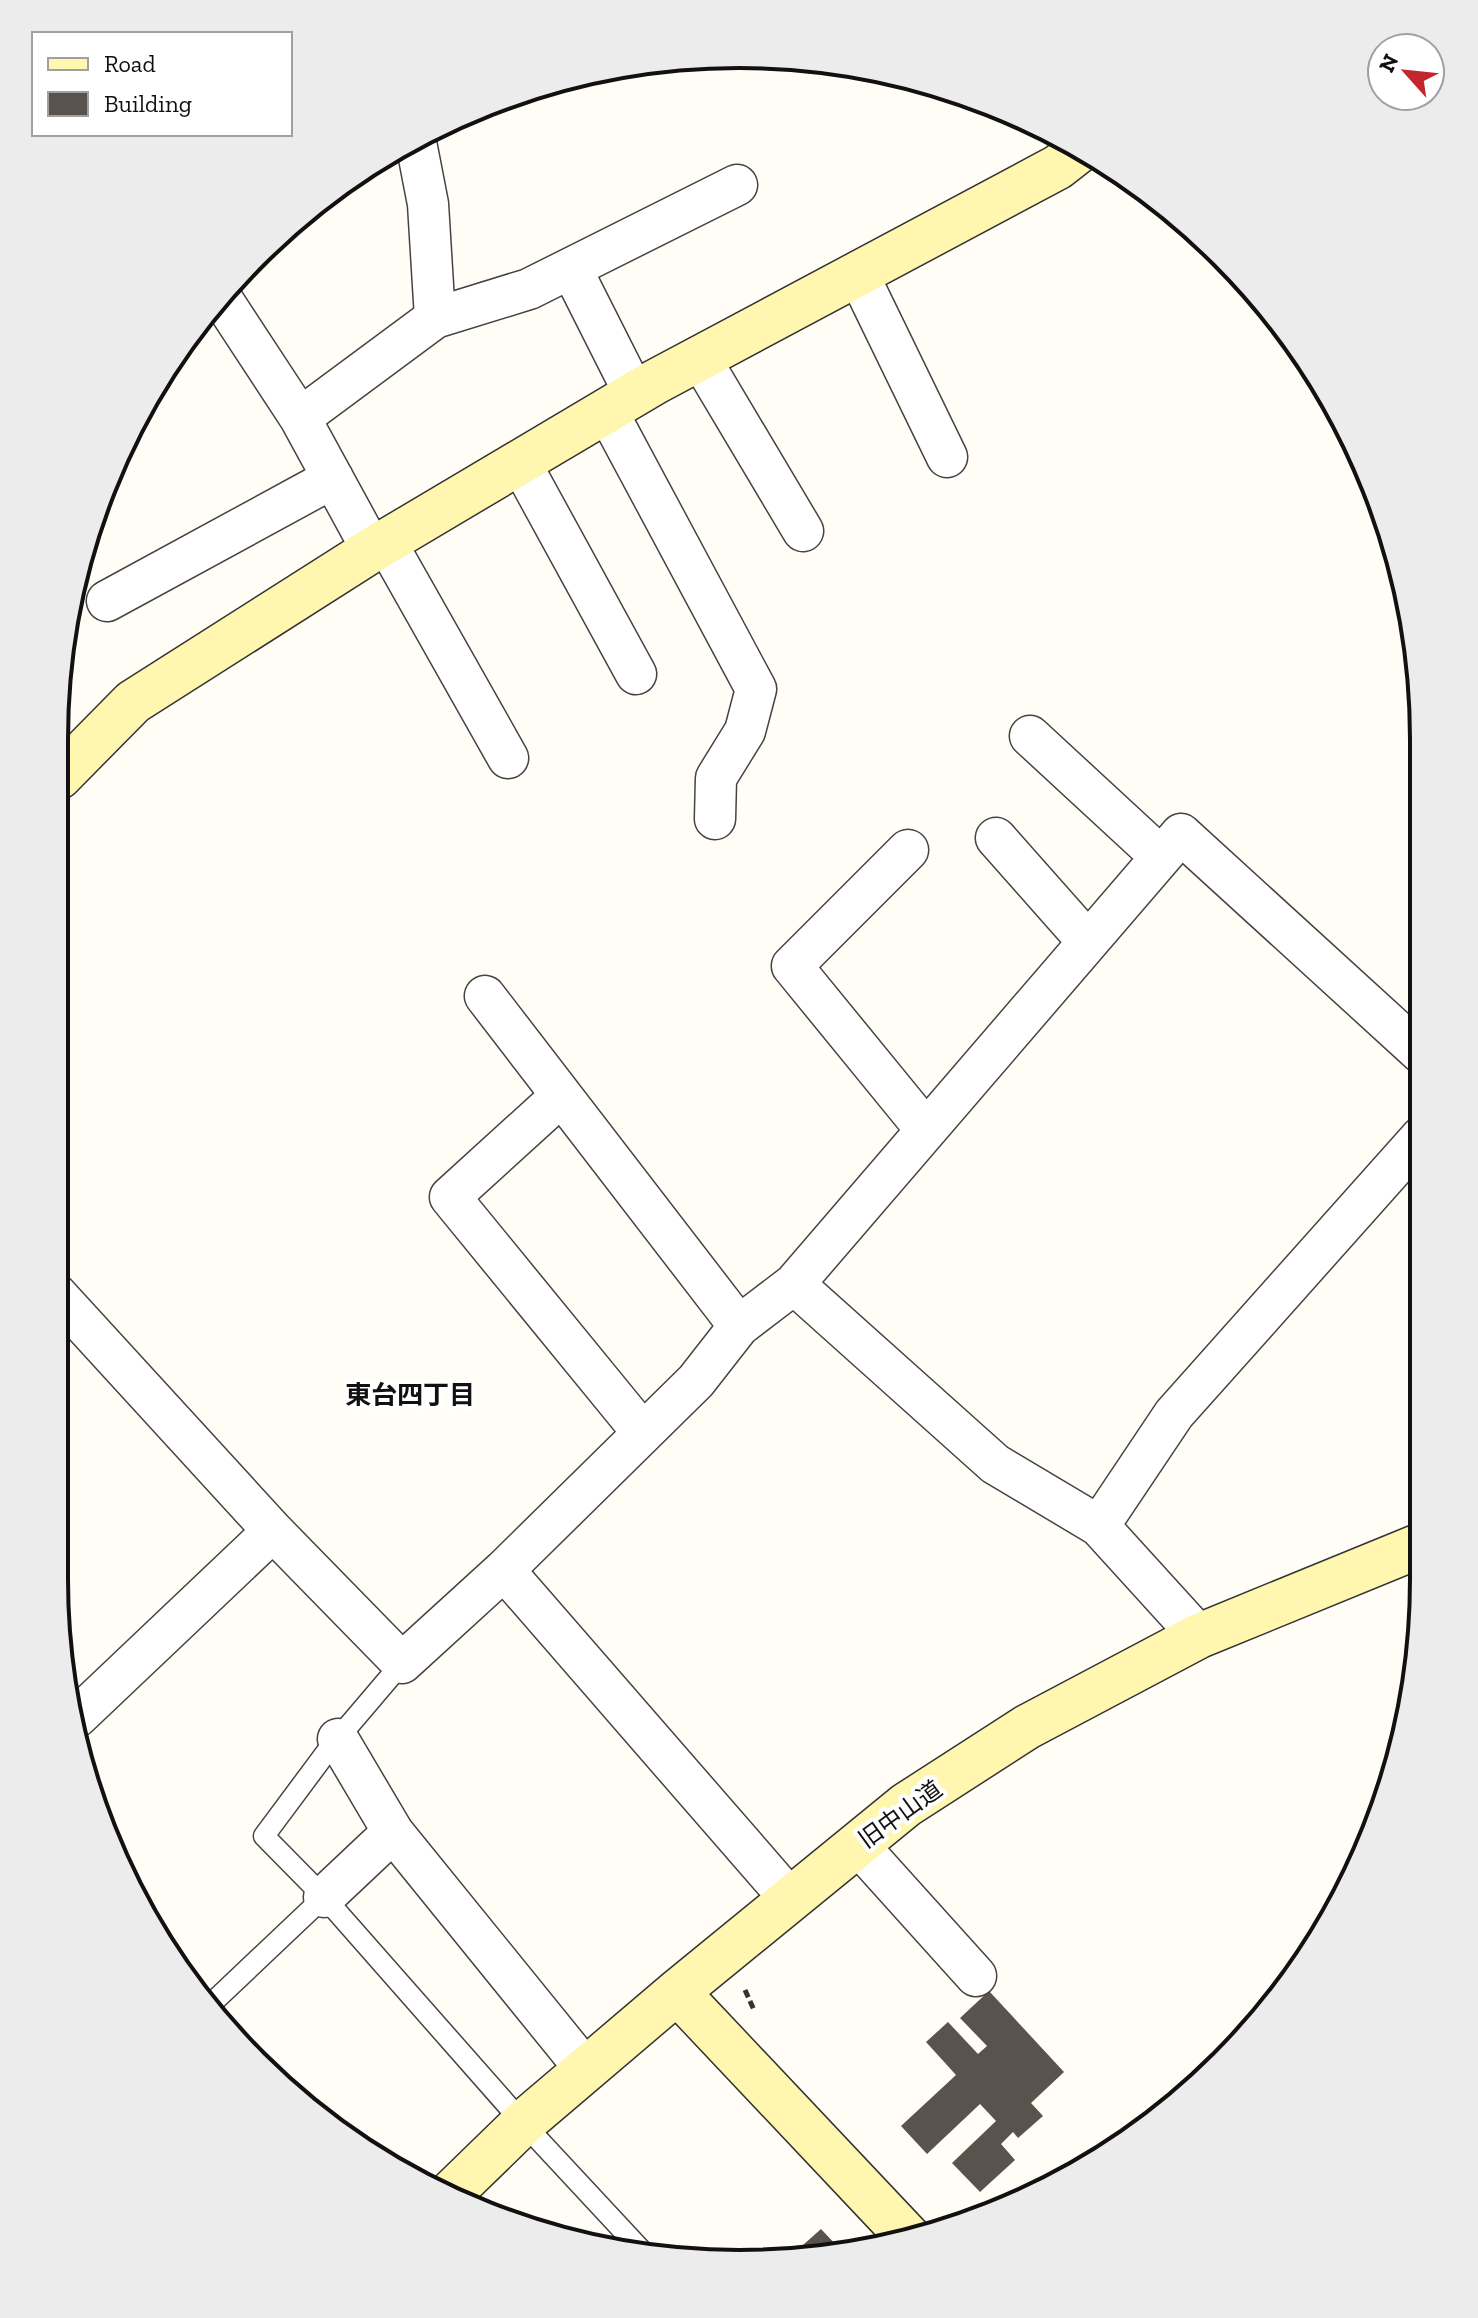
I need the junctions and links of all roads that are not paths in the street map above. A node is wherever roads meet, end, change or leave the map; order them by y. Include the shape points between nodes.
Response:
1 (418, 150) edge
2 (1071, 157) edge
3 (737, 185) dead end
4 (571, 268) junction
5 (858, 274) junction
6 (227, 307) edge
7 (435, 318) junction
8 (700, 358) junction
9 (621, 403) junction
10 (300, 418) junction
11 (947, 457) dead end
12 (520, 462) junction
13 (333, 478) junction
14 (803, 531) dead end
15 (379, 546) junction
16 (107, 601) dead end
17 (636, 674) dead end
18 (1030, 736) dead end
19 (508, 758) dead end
20 (68, 768) edge
21 (715, 819) dead end
22 (996, 838) dead end
23 (908, 850) dead end
24 (1161, 857) junction
25 (1088, 942) junction
26 (485, 996) dead end
27 (1410, 1043) edge
28 (561, 1096) junction
29 (926, 1130) junction
30 (1410, 1149) edge
31 (794, 1284) junction
32 (68, 1307) edge
33 (739, 1326) junction
34 (643, 1433) junction
35 (1099, 1526) junction
36 (273, 1531) junction
37 (1410, 1559) edge
38 (504, 1570) junction
39 (1199, 1636) junction
40 (402, 1663) junction
41 (82, 1713) edge
42 (338, 1739) junction
43 (393, 1832) junction
44 (858, 1845) junction
45 (324, 1897) junction
46 (790, 1899) junction
47 (976, 1976) dead end
48 (677, 1992) junction
49 (217, 1999) edge
50 (586, 2070) junction
51 (523, 2123) junction
52 (457, 2188) edge
53 (901, 2230) edge
54 (633, 2241) edge

1 - 7 street via 428,204
2 - 5 street
3 - 4 street
4 - 7 street via 529,289
4 - 9 street
5 - 8 street
5 - 11 street
6 - 10 street
7 - 10 street
8 - 9 street
8 - 14 street
9 - 12 street
9 - 21 street via 756,689 745,731 716,778
10 - 13 street
12 - 15 street
12 - 17 street
13 - 15 street
13 - 16 street
15 - 19 street
15 - 20 street via 133,702
18 - 24 street
22 - 25 street
23 - 29 street via 792,966
24 - 25 street
24 - 27 street via 1181,834
25 - 29 street
26 - 28 street
28 - 33 street
28 - 34 street via 450,1197
29 - 31 street
30 - 35 street via 1174,1414
31 - 33 street
31 - 35 street via 995,1464
32 - 36 street
33 - 34 street via 696,1381
34 - 38 street
35 - 39 street
36 - 40 street
36 - 41 street
37 - 39 street, 旧中山道
38 - 40 street
38 - 46 street
39 - 44 street, 旧中山道 via 1027,1727 906,1805
40 - 42 lane
42 - 43 street
42 - 45 lane via 264,1836
43 - 45 street
43 - 50 street
44 - 46 street, 旧中山道
44 - 47 street
45 - 49 lane
45 - 51 lane
46 - 48 street, 旧中山道
48 - 50 street, 旧中山道
48 - 53 street
50 - 51 street, 旧中山道
51 - 52 street, 旧中山道
51 - 54 lane

